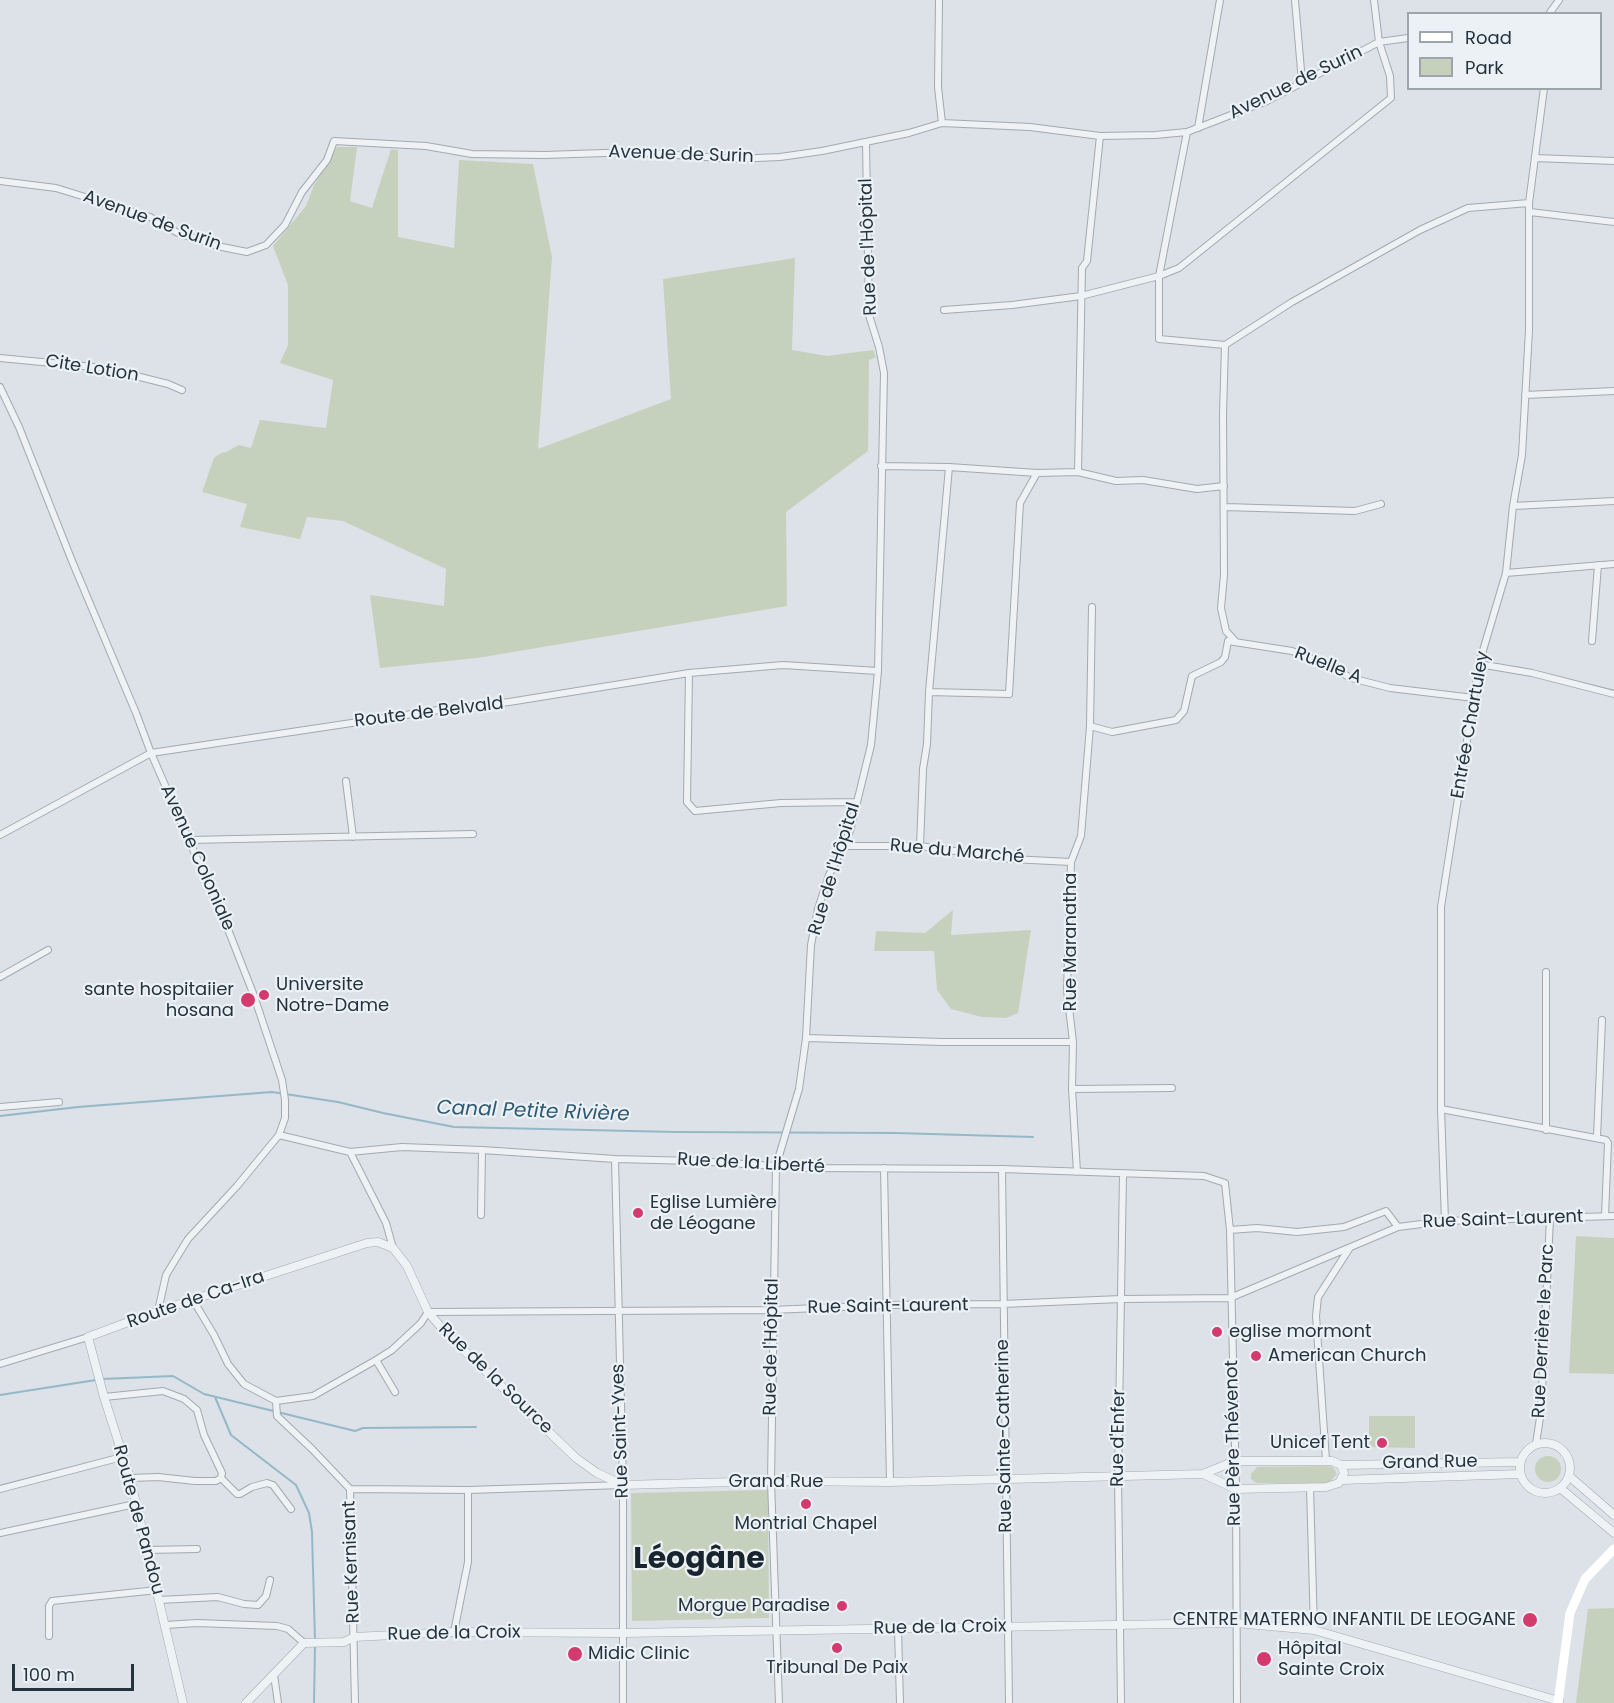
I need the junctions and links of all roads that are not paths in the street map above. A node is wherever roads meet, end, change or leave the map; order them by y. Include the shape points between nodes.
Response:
1 (939, 0) edge
2 (1220, 0) edge
3 (1295, 0) edge
4 (1374, 0) edge
5 (1407, 38) edge
6 (1379, 42) junction
7 (1302, 82) junction
8 (1544, 90) edge
9 (942, 123) junction
10 (1198, 128) junction
11 (1187, 132) junction
12 (1100, 136) junction
13 (866, 143) junction
14 (1535, 158) junction
15 (1614, 161) edge
16 (0, 181) edge
17 (1530, 203) junction
18 (1530, 212) junction
19 (1614, 222) edge
20 (1158, 276) junction
21 (1081, 296) junction
22 (944, 310) dead end
23 (1226, 345) junction
24 (0, 358) edge
25 (0, 387) edge
26 (182, 390) dead end
27 (1614, 391) edge
28 (1525, 395) junction
29 (882, 466) junction
30 (949, 466) junction
31 (1078, 472) junction
32 (1036, 473) junction
33 (1224, 486) junction
34 (1614, 501) edge
35 (1381, 504) dead end
36 (1512, 506) junction
37 (1225, 507) junction
38 (1614, 564) edge
39 (1598, 565) junction
40 (1506, 573) junction
41 (1092, 607) dead end
42 (1592, 641) dead end
43 (1237, 643) junction
44 (1479, 664) junction
45 (878, 671) junction
46 (689, 673) junction
47 (929, 692) junction
48 (1614, 694) edge
49 (1474, 698) junction
50 (1090, 726) junction
51 (151, 753) junction
52 (346, 781) dead end
53 (856, 802) junction
54 (473, 834) dead end
55 (0, 835) edge
56 (353, 837) junction
57 (189, 840) junction
58 (843, 846) junction
59 (920, 846) junction
60 (1071, 862) junction
61 (48, 950) dead end
62 (1546, 972) dead end
63 (0, 977) edge
64 (1602, 1020) dead end
65 (806, 1038) junction
66 (1073, 1042) junction
67 (1172, 1088) dead end
68 (1072, 1089) junction
69 (59, 1102) dead end
70 (0, 1107) edge
71 (1441, 1110) junction
72 (1546, 1130) junction
73 (279, 1135) junction
74 (1597, 1137) junction
75 (482, 1150) junction
76 (350, 1152) junction
77 (615, 1159) junction
78 (776, 1166) junction
79 (884, 1168) junction
80 (1002, 1169) junction
81 (1077, 1172) junction
82 (1123, 1174) junction
83 (1225, 1183) joint
84 (481, 1215) dead end
85 (1605, 1216) junction
86 (1614, 1216) edge
87 (1550, 1218) junction
88 (1445, 1221) junction
89 (1398, 1227) junction
90 (1230, 1230) junction
91 (1350, 1247) junction
92 (393, 1248) junction
93 (1230, 1298) junction
94 (1121, 1299) junction
95 (193, 1300) junction
96 (1002, 1304) junction
97 (887, 1305) junction
98 (772, 1310) junction
99 (158, 1311) junction
100 (617, 1311) junction
101 (428, 1312) junction
102 (88, 1338) junction
103 (376, 1360) junction
104 (0, 1365) edge
105 (395, 1392) dead end
106 (104, 1397) junction
107 (276, 1401) junction
108 (1536, 1444) junction
109 (122, 1458) junction
110 (1326, 1460) junction
111 (1235, 1461) junction
112 (1520, 1462) junction
113 (1341, 1465) junction
114 (1203, 1474) junction
115 (1520, 1474) junction
116 (1569, 1476) junction
117 (1118, 1477) junction
118 (130, 1478) junction
119 (221, 1478) junction
120 (1006, 1479) junction
121 (1342, 1480) junction
122 (771, 1481) junction
123 (890, 1482) junction
124 (623, 1485) junction
125 (1310, 1487) junction
126 (1560, 1488) junction
127 (0, 1489) edge
128 (350, 1489) junction
129 (1236, 1489) junction
130 (468, 1490) junction
131 (135, 1504) junction
132 (291, 1509) dead end
133 (1614, 1515) edge
134 (0, 1533) edge
135 (1614, 1533) edge
136 (197, 1549) dead end
137 (148, 1550) junction
138 (1612, 1554) edge
139 (270, 1580) dead end
140 (157, 1590) junction
141 (159, 1600) junction
142 (1236, 1623) junction
143 (165, 1625) junction
144 (1119, 1626) junction
145 (1008, 1628) junction
146 (898, 1629) junction
147 (777, 1630) junction
148 (1314, 1630) junction
149 (454, 1632) junction
150 (624, 1633) junction
151 (49, 1635) dead end
152 (354, 1637) junction
153 (312, 1643) junction
154 (274, 1675) junction
155 (1558, 1702) edge
156 (183, 1703) edge
157 (246, 1703) edge
158 (278, 1703) edge
159 (355, 1703) edge
160 (623, 1703) edge
161 (779, 1703) edge
162 (900, 1703) edge
163 (1009, 1703) edge
164 (1120, 1703) edge
165 (1237, 1703) edge

1 - 9 street via 938,87
2 - 10 street
3 - 7 street
4 - 6 street
5 - 6 street, Avenue de Surin
6 - 7 street, Avenue de Surin
6 - 20 street via 1390,76 1391,98 1179,268
7 - 10 street, Avenue de Surin via 1267,101
8 - 14 street, Entrée Chartuley
9 - 12 street, Avenue de Surin
9 - 13 street, Avenue de Surin
10 - 11 street, Avenue de Surin
11 - 12 street, Avenue de Surin
11 - 20 street
12 - 21 street
13 - 16 street, Avenue de Surin via 780,158 734,159 634,152 472,154 426,146 334,141 327,160 302,192 285,225 266,244 247,252 217,246 177,232 150,217 56,188
13 - 29 street, Rue de l'Hôpital via 869,315 884,373
14 - 15 street
14 - 17 street, Entrée Chartuley
17 - 18 street, Entrée Chartuley
17 - 23 street via 1458,212 1293,302
18 - 19 street
18 - 28 street, Entrée Chartuley
20 - 21 street
20 - 23 street via 1160,339
21 - 22 street
21 - 31 street
23 - 33 street
24 - 26 street, Cite Lotion via 104,368
25 - 51 street, Avenue Coloniale
27 - 28 street
28 - 36 street, Entrée Chartuley via 1522,455
29 - 30 street
29 - 45 street, Rue de l'Hôpital
30 - 32 street
30 - 47 street
31 - 32 street
31 - 33 street via 1116,481 1143,480 1197,489
32 - 47 street via 1020,503 1009,694
33 - 37 street
34 - 36 street
35 - 37 street via 1354,511
36 - 40 street, Entrée Chartuley
37 - 43 street via 1221,608 1226,631
38 - 39 street
39 - 40 street
39 - 42 street
40 - 44 street, Entrée Chartuley
41 - 50 street, Rue Maranatha
43 - 49 street, Ruelle A via 1292,651 1351,678 1390,688
43 - 50 street via 1228,641 1221,662 1192,676 1184,711 1176,720 1112,732
44 - 48 street
44 - 49 street, Entrée Chartuley
45 - 46 street, Route de Belvald via 783,665
45 - 53 street, Rue de l'Hôpital via 871,745
46 - 51 street, Route de Belvald
46 - 53 street via 687,802 695,811 781,803
47 - 59 street
49 - 71 street, Entrée Chartuley via 1441,907
50 - 60 street, Rue Maranatha via 1081,836
51 - 55 street, Route de Belvald
51 - 57 street, Avenue Coloniale
52 - 56 street
53 - 58 street, Rue de l'Hôpital
54 - 56 street
56 - 57 street
57 - 73 street, Avenue Coloniale via 253,993 282,1080 285,1118
58 - 59 street, Rue du Marché
58 - 65 street, Rue de l'Hôpital via 829,875 811,945
59 - 60 street, Rue du Marché via 1011,859
60 - 66 street, Rue Maranatha via 1067,990
61 - 63 street
62 - 72 street
64 - 74 street
65 - 66 street
65 - 78 street, Rue de l'Hôpital via 799,1089
66 - 68 street, Rue Maranatha
67 - 68 street
68 - 81 street, Rue Maranatha
69 - 70 street
71 - 72 street
71 - 88 street, Entrée Chartuley
72 - 74 street
73 - 76 street, Rue de la Liberté
73 - 99 street, Avenue Coloniale via 188,1239 166,1275
74 - 85 street via 1608,1143
75 - 76 street, Rue de la Liberté via 402,1147
75 - 77 street, Rue de la Liberté
75 - 84 street
76 - 92 street via 386,1224
77 - 78 street, Rue de la Liberté
77 - 100 street, Rue Saint-Yves
78 - 79 street, Rue de la Liberté
78 - 98 street, Rue de l'Hôpital
79 - 80 street, Rue de la Liberté
79 - 97 street
80 - 81 street, Rue de la Liberté
80 - 96 street, Rue Sainte-Catherine
81 - 82 street, Rue de la Liberté
82 - 83 street, Rue de la Liberté via 1204,1176
82 - 94 street, Rue d'Enfer
83 - 90 street, Rue Père Thévenot
85 - 86 street, Rue Saint-Laurent
85 - 87 street, Rue Saint-Laurent
87 - 88 street, Rue Saint-Laurent
87 - 108 street, Rue Derrière le Parc
88 - 89 street, Rue Saint-Laurent
89 - 90 street via 1386,1211 1344,1227 1297,1232
89 - 91 street, Rue Saint-Laurent
90 - 93 street, Rue Père Thévenot
91 - 93 street, Rue Saint-Laurent
91 - 110 street via 1318,1297
92 - 95 street, Route de Ca-Ira via 378,1242 367,1243
92 - 101 street, Rue de la Source via 407,1266
93 - 94 street, Rue Saint-Laurent
93 - 111 street, Rue Père Thévenot
94 - 96 street, Rue Saint-Laurent
94 - 117 street, Rue d'Enfer
95 - 99 street, Route de Ca-Ira
95 - 107 street via 228,1364 244,1384
96 - 97 street, Rue Saint-Laurent
96 - 120 street, Rue Sainte-Catherine
97 - 98 street, Rue Saint-Laurent
97 - 123 street
98 - 100 street, Rue Saint-Laurent
98 - 122 street, Rue de l'Hôpital
99 - 102 street, Route de Ca-Ira
100 - 101 street, Rue Saint-Laurent
100 - 124 street, Rue Saint-Yves
101 - 103 street via 392,1350
101 - 124 street, Rue de la Source via 576,1458
102 - 104 street, Route de Ca-Ira
102 - 106 street, Route de Pandou
103 - 105 street
103 - 107 street via 313,1396
106 - 109 street, Route de Pandou
106 - 119 street via 163,1391 184,1399 197,1410
107 - 128 street, Rue Kernisant via 277,1416
108 - 112 street via 1523,1454
108 - 116 street via 1554,1444 1562,1449 1568,1457
109 - 118 street, Route de Pandou
109 - 127 street
110 - 111 street, Grand Rue
110 - 113 street, Grand Rue
111 - 114 street, Grand Rue
111 - 129 street, Rue Père Thévenot
112 - 113 street, Grand Rue
112 - 115 street
113 - 121 street
114 - 117 street, Grand Rue
114 - 129 street, Grand Rue
115 - 121 street, Grand Rue
115 - 126 street via 1536,1492
116 - 126 street
116 - 133 street
117 - 120 street, Grand Rue
117 - 144 street, Rue d'Enfer
118 - 119 street
118 - 131 street, Route de Pandou
119 - 132 street via 237,1494 267,1483 273,1485
120 - 123 street, Grand Rue
120 - 145 street, Rue Sainte-Catherine
121 - 125 street, Grand Rue via 1332,1486
122 - 123 street, Grand Rue
122 - 124 street, Grand Rue
122 - 147 street, Rue de l'Hôpital
124 - 130 street, Grand Rue
124 - 150 street, Rue Saint-Yves
125 - 129 street, Grand Rue
125 - 148 street
126 - 135 street
128 - 130 street, Grand Rue
128 - 152 street, Rue Kernisant
129 - 142 street, Rue Père Thévenot
130 - 149 street via 468,1562
131 - 134 street
131 - 137 street, Route de Pandou
136 - 137 street
137 - 140 street, Route de Pandou
138 - 155 main road via 1585,1579 1570,1613
139 - 141 street via 266,1596 253,1606 218,1597
140 - 141 street, Route de Pandou
140 - 151 street via 52,1601
141 - 143 street, Route de Pandou
142 - 144 street, Rue de la Croix
142 - 148 street, Rue de la Croix
142 - 165 street, Rue Père Thévenot
143 - 153 street via 277,1626
143 - 156 street, Route de Pandou
144 - 145 street, Rue de la Croix
144 - 164 street, Rue d'Enfer
145 - 146 street, Rue de la Croix
145 - 163 street, Rue Sainte-Catherine
146 - 147 street, Rue de la Croix
146 - 162 street
147 - 150 street, Rue de la Croix
147 - 161 street, Rue de l'Hôpital
148 - 155 street, Rue de la Croix
149 - 150 street, Rue de la Croix
149 - 152 street, Rue de la Croix
150 - 160 street, Rue Saint-Yves
152 - 153 street, Rue de la Croix via 344,1642
152 - 159 street, Rue Kernisant
153 - 154 street
154 - 157 street
154 - 158 street

